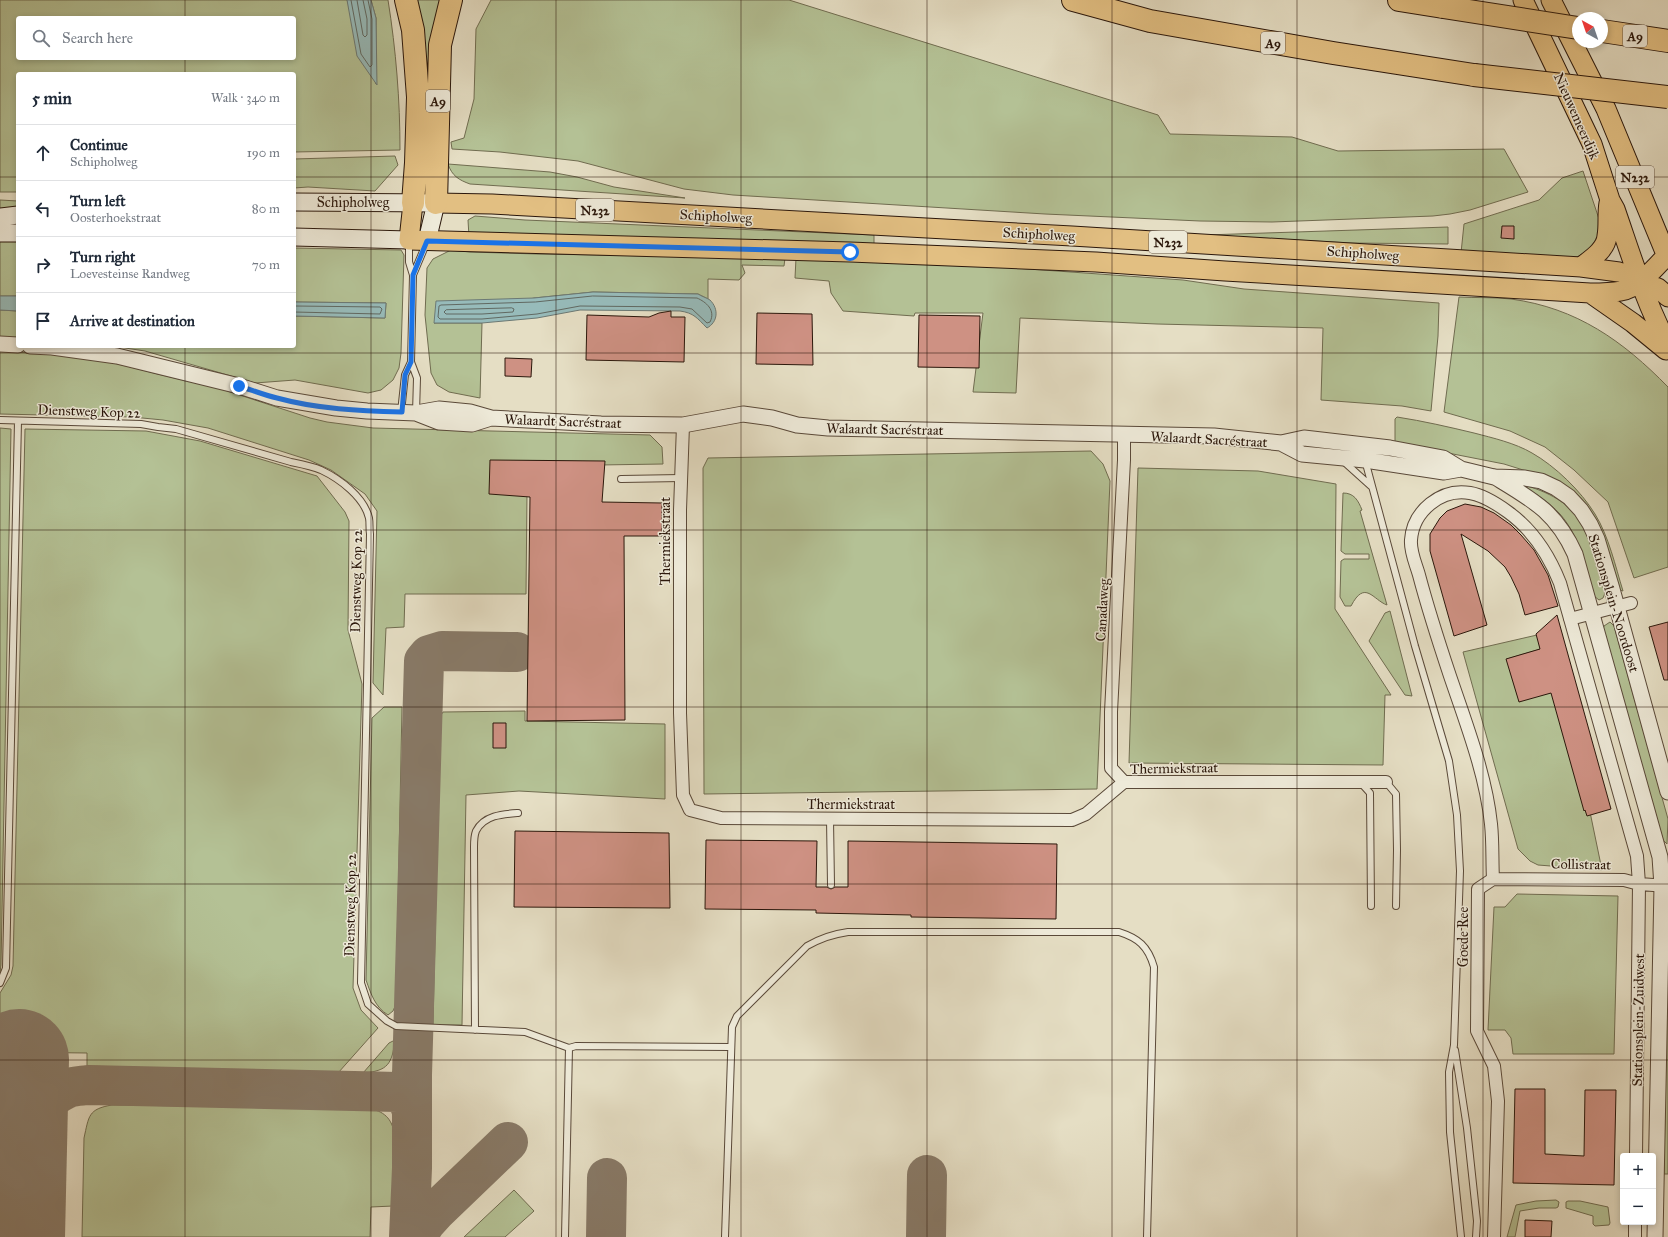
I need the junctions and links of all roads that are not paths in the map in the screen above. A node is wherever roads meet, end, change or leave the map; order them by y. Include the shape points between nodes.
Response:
1 (406, 0) edge
2 (451, 0) edge
3 (1073, 0) edge
4 (1399, 0) edge
5 (1523, 0) edge
6 (1551, 0) edge
7 (1572, 27) edge
8 (1608, 32) edge
9 (1668, 42) edge
10 (1668, 97) edge
11 (1610, 200) junction
12 (296, 202) edge
13 (413, 202) junction
14 (436, 203) junction
15 (16, 215) edge
16 (0, 216) edge
17 (0, 233) edge
18 (16, 233) edge
19 (296, 237) edge
20 (418, 241) junction
21 (1667, 257) edge
22 (1581, 267) junction
23 (413, 275) junction
24 (1640, 281) junction
25 (1590, 294) junction
26 (1668, 296) edge
27 (0, 344) edge
28 (16, 345) edge
29 (1668, 345) edge
30 (59, 348) edge
31 (1668, 352) edge
32 (411, 362) junction
33 (409, 412) junction
34 (0, 420) edge
35 (18, 421) junction
36 (683, 425) junction
37 (1124, 434) junction
38 (1281, 443) junction
39 (1361, 452) junction
40 (1339, 457) junction
41 (1494, 477) junction
42 (681, 478) junction
43 (621, 479) dead end
44 (1372, 487) junction
45 (1624, 605) junction
46 (1593, 613) junction
47 (1570, 619) junction
48 (1124, 782) junction
49 (1360, 782) junction
50 (1386, 782) joint
51 (1668, 792) edge
52 (518, 813) dead end
53 (830, 818) junction
54 (1493, 878) junction
55 (831, 884) dead end
56 (1639, 884) junction
57 (1665, 886) edge
58 (1371, 906) dead end
59 (1396, 906) dead end
60 (0, 983) edge
61 (475, 1030) junction
62 (1454, 1045) junction
63 (730, 1046) junction
64 (568, 1048) junction
65 (1636, 1153) edge
66 (1635, 1225) edge
67 (1668, 1233) edge
68 (565, 1237) edge
69 (725, 1237) edge
70 (1147, 1237) edge
71 (1461, 1237) edge
72 (1476, 1237) edge
73 (1494, 1237) edge
74 (1635, 1237) edge
75 (1655, 1237) edge
76 (1659, 1237) edge

1 - 13 highway, A9 via 413,30 418,97
2 - 14 highway, A9 via 440,45
3 - 10 highway, A9, bridge via 1150,20 1333,53 1474,75
4 - 7 highway, bridge
5 - 11 main road, Nieuwemeerdijk / N232 via 1592,144
6 - 21 main road, Nieuwemeerdijk / N232 via 1606,109
8 - 9 highway, A9
11 - 22 main road, N232 via 1607,212 1608,237 1595,256
11 - 24 main road, Nieuwemeerdijk / N232
12 - 13 main road, Schipholweg / N232
13 - 14 main road, Schipholweg / N232
13 - 20 main road
14 - 20 main road
14 - 22 main road, Schipholweg / N232 via 1072,236
15 - 16 main road
17 - 18 main road
19 - 20 main road, Schipholweg / N232
20 - 23 lane
20 - 23 lane via 409,262
20 - 25 main road, Schipholweg / N232 via 850,252 1096,262
21 - 24 main road, N232
22 - 24 main road, Schipholweg / N232 via 1619,272
23 - 32 lane
24 - 25 main road, N232 via 1622,291
24 - 26 main road, N232 via 1658,288
24 - 29 main road, N232 via 1655,322
25 - 31 main road via 1633,323
27 - 28 street
30 - 33 street, Walaardt Sacréstraat via 117,356 303,403 368,411
32 - 33 lane via 405,375
32 - 33 lane via 417,378
33 - 36 street, Walaardt Sacréstraat via 439,409 470,412 490,418
34 - 35 lane, Dienstweg Kop 22
35 - 60 lane via 6,968
35 - 61 lane, Dienstweg Kop 22 via 141,424 176,429 322,471 349,489 362,502 369,518 370,534 361,983 368,1004 396,1026
36 - 37 street, Walaardt Sacréstraat via 743,414 772,418 797,426 828,428
36 - 42 street, Thermiekstraat
37 - 38 street, Walaardt Sacréstraat via 1214,436
37 - 48 street, Canadaweg via 1111,768
38 - 39 street, Walaardt Sacréstraat via 1304,438
38 - 40 street, Walaardt Sacréstraat via 1302,454
39 - 40 street, Walaardt Sacréstraat
39 - 41 street, Stationsplein-Noordoost via 1444,472 1461,469
39 - 44 lane
40 - 44 lane
41 - 45 street, Stationsplein-Noordoost via 1525,478 1541,482 1556,488 1569,498 1590,524
41 - 46 street, Stationsplein-Noordoost via 1540,505 1562,528 1575,554
42 - 43 lane
42 - 53 street, Thermiekstraat via 680,713 683,795 690,810 720,818
44 - 62 lane via 1449,761 1457,816 1460,871
45 - 46 street
45 - 51 street, Stationsplein-Noordoost
46 - 47 street, Stationsplein-Noordoost
46 - 57 street, Stationsplein-Noordoost via 1660,857
47 - 54 street via 1555,568 1540,542 1507,512 1480,496 1460,492 1435,500 1420,514 1411,541 1425,597 1480,766 1491,824
47 - 56 street via 1637,856
48 - 49 street, Thermiekstraat
48 - 53 street, Thermiekstraat via 1086,814 1072,820
49 - 50 street, Thermiekstraat
49 - 58 lane via 1370,793
50 - 59 lane via 1396,794
52 - 61 lane via 490,818 482,823 476,832
53 - 55 lane
54 - 56 street, Collistraat via 1624,880
54 - 73 street, Goede Ree via 1478,890 1477,1031 1494,1066 1498,1101
56 - 57 street, Collistraat
56 - 65 street, Stationsplein-Zuidwest
57 - 75 street, Stationsplein-Zuidwest
61 - 64 lane via 526,1032
62 - 71 lane via 1449,1072 1450,1132
62 - 72 lane via 1467,1128 1477,1221
63 - 64 lane
63 - 69 lane
63 - 70 lane via 732,1027 737,1016 807,946 820,938 848,932 1119,932 1132,936 1144,946 1154,967
64 - 68 lane
66 - 74 street
67 - 76 street

